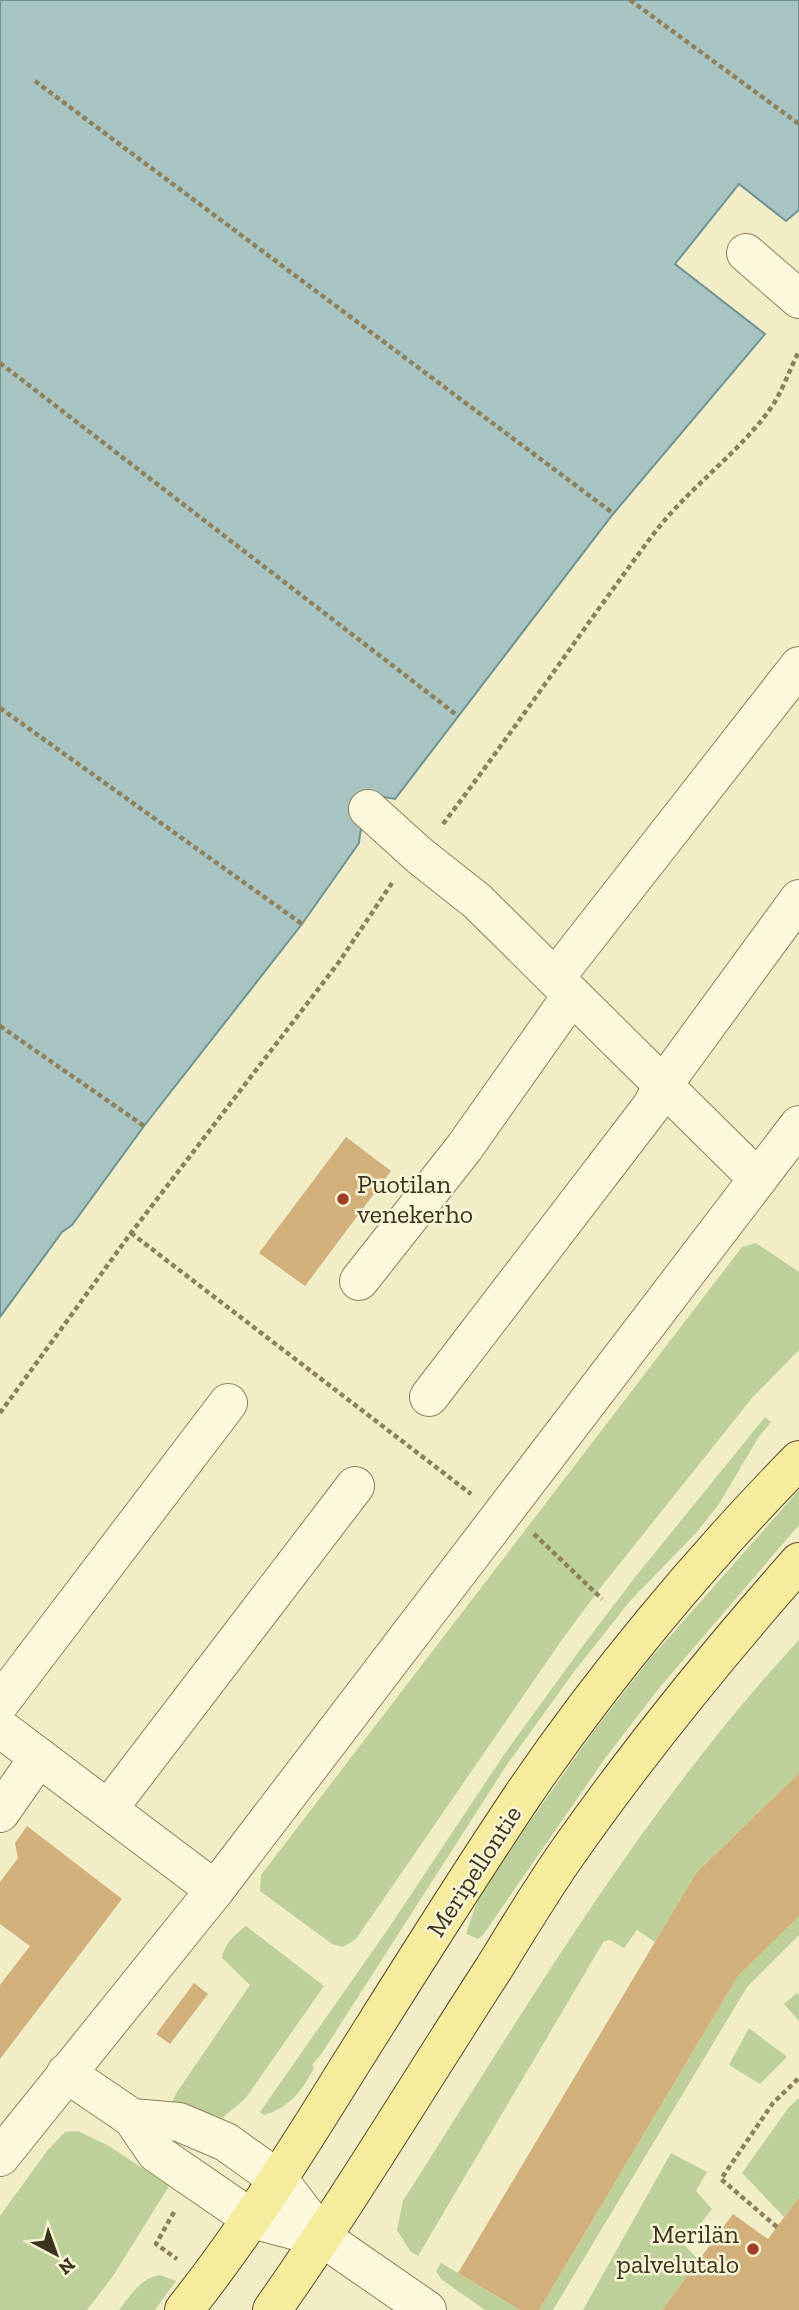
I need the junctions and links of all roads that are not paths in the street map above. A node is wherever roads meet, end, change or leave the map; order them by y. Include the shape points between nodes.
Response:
1 (746, 253) dead end
2 (799, 299) edge
3 (799, 666) edge
4 (368, 809) dead end
5 (799, 899) edge
6 (563, 986) junction
7 (663, 1085) junction
8 (799, 1125) edge
9 (758, 1179) junction
10 (359, 1281) dead end
11 (429, 1397) dead end
12 (228, 1403) dead end
13 (799, 1460) edge
14 (355, 1486) dead end
15 (799, 1562) edge
16 (0, 1703) edge
17 (0, 1728) edge
18 (39, 1758) junction
19 (108, 1809) junction
20 (0, 1813) edge
21 (215, 1890) junction
22 (66, 2073) junction
23 (132, 2118) junction
24 (0, 2157) edge
25 (279, 2180) junction
26 (252, 2219) junction
27 (323, 2238) junction
28 (184, 2310) edge
29 (272, 2310) edge
30 (428, 2310) edge

1 - 2 street
3 - 6 street
4 - 6 street via 477,901
5 - 7 street
6 - 7 street
6 - 10 street via 464,1148
7 - 9 street
7 - 11 street via 652,1107
8 - 9 street
9 - 21 street
12 - 16 street
13 - 25 main road, Meripellontie via 648,1630 522,1796
14 - 19 street
15 - 27 main road via 656,1732 567,1853
17 - 18 street
18 - 19 street
18 - 20 street
19 - 21 street
21 - 22 street
22 - 23 street
22 - 24 street
23 - 25 street via 179,2122 226,2142
23 - 26 street via 156,2153
25 - 26 main road, Meripellontie
25 - 27 street
26 - 27 street
26 - 28 main road, Meripellontie
27 - 29 main road
27 - 30 street

